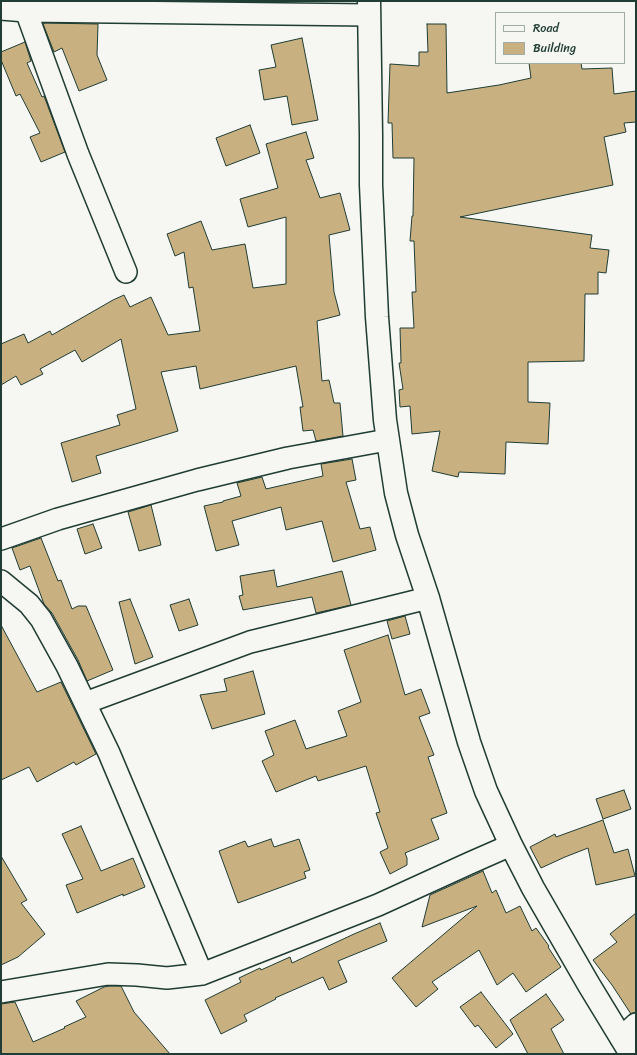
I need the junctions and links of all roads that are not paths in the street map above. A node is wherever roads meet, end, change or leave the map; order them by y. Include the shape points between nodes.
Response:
1 (369, 8) edge
2 (1, 9) edge
3 (26, 11) junction
4 (126, 272) dead end
5 (387, 440) junction
6 (1, 539) edge
7 (1, 581) edge
8 (428, 598) junction
9 (85, 703) junction
10 (511, 845) junction
11 (202, 974) junction
12 (1, 992) edge
13 (629, 1039) edge

1 - 3 street
1 - 5 street via 371,185 380,372
2 - 3 street
3 - 4 street via 78,154
5 - 6 street via 288,458 196,480 58,519
5 - 8 street via 396,493
7 - 9 street via 29,604 41,619
8 - 9 street via 250,642
8 - 10 street via 469,742 486,791
9 - 11 street via 109,753
10 - 11 street via 378,905
10 - 13 street via 560,937
11 - 12 street via 167,978 108,974

